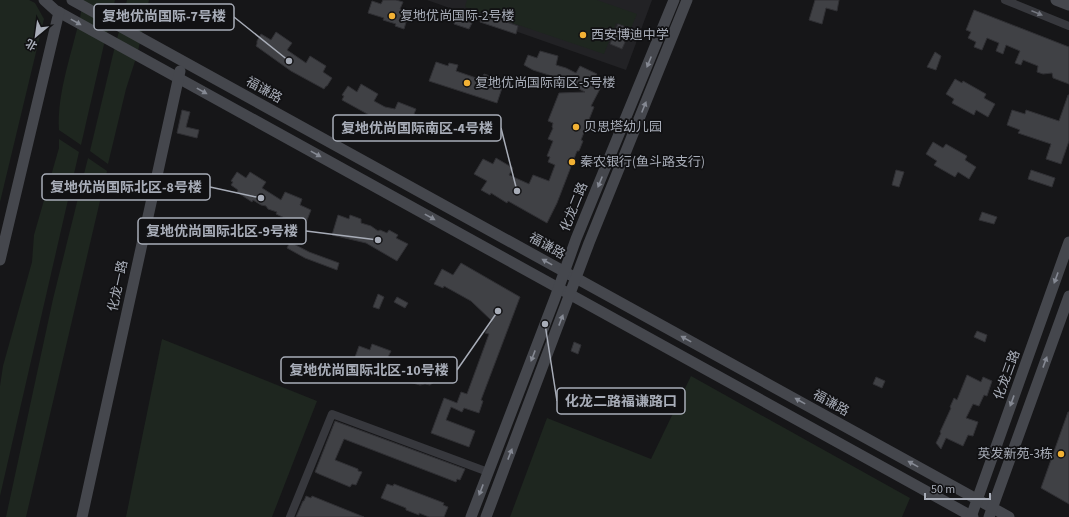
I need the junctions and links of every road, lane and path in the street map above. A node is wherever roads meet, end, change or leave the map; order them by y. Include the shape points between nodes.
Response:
1 (44, 0) edge
2 (72, 0) edge
3 (674, 0) edge
4 (687, 0) edge
5 (1005, 0) edge
6 (1056, 0) edge
7 (1069, 5) edge
8 (59, 12) junction
9 (1069, 26) edge
10 (182, 61) junction
11 (178, 78) junction
12 (1069, 242) edge
13 (0, 260) edge
14 (565, 272) junction
15 (576, 278) junction
16 (559, 288) junction
17 (570, 294) junction
18 (1069, 296) edge
19 (488, 472) junction
20 (977, 500) junction
21 (991, 512) edge
22 (82, 517) edge
23 (290, 517) edge
24 (471, 517) edge
25 (486, 517) edge
26 (972, 517) edge
27 (1009, 517) edge

1 - 8 street
2 - 10 street, 福谦路
3 -> 14 street, 化龙二路 via 576,239
15 -> 4 street
5 -> 9 street
6 - 7 street
8 -> 11 street
8 - 13 street
10 - 11 street, 化龙一路
14 -> 10 street, 福谦路
11 -> 16 street
11 - 22 street, 化龙一路
12 -> 20 street, 化龙三路
14 - 15 street, 福谦路
14 - 16 street, 化龙二路
15 - 17 street
20 -> 15 street, 福谦路
16 - 17 street
16 -> 19 street, 化龙二路
25 -> 17 street
17 - 26 street
21 -> 18 street
19 - 23 street via 332,414
19 -> 24 street, 化龙二路
20 - 21 street, 福谦路
20 - 26 street, 化龙三路
21 - 27 street, 福谦路

